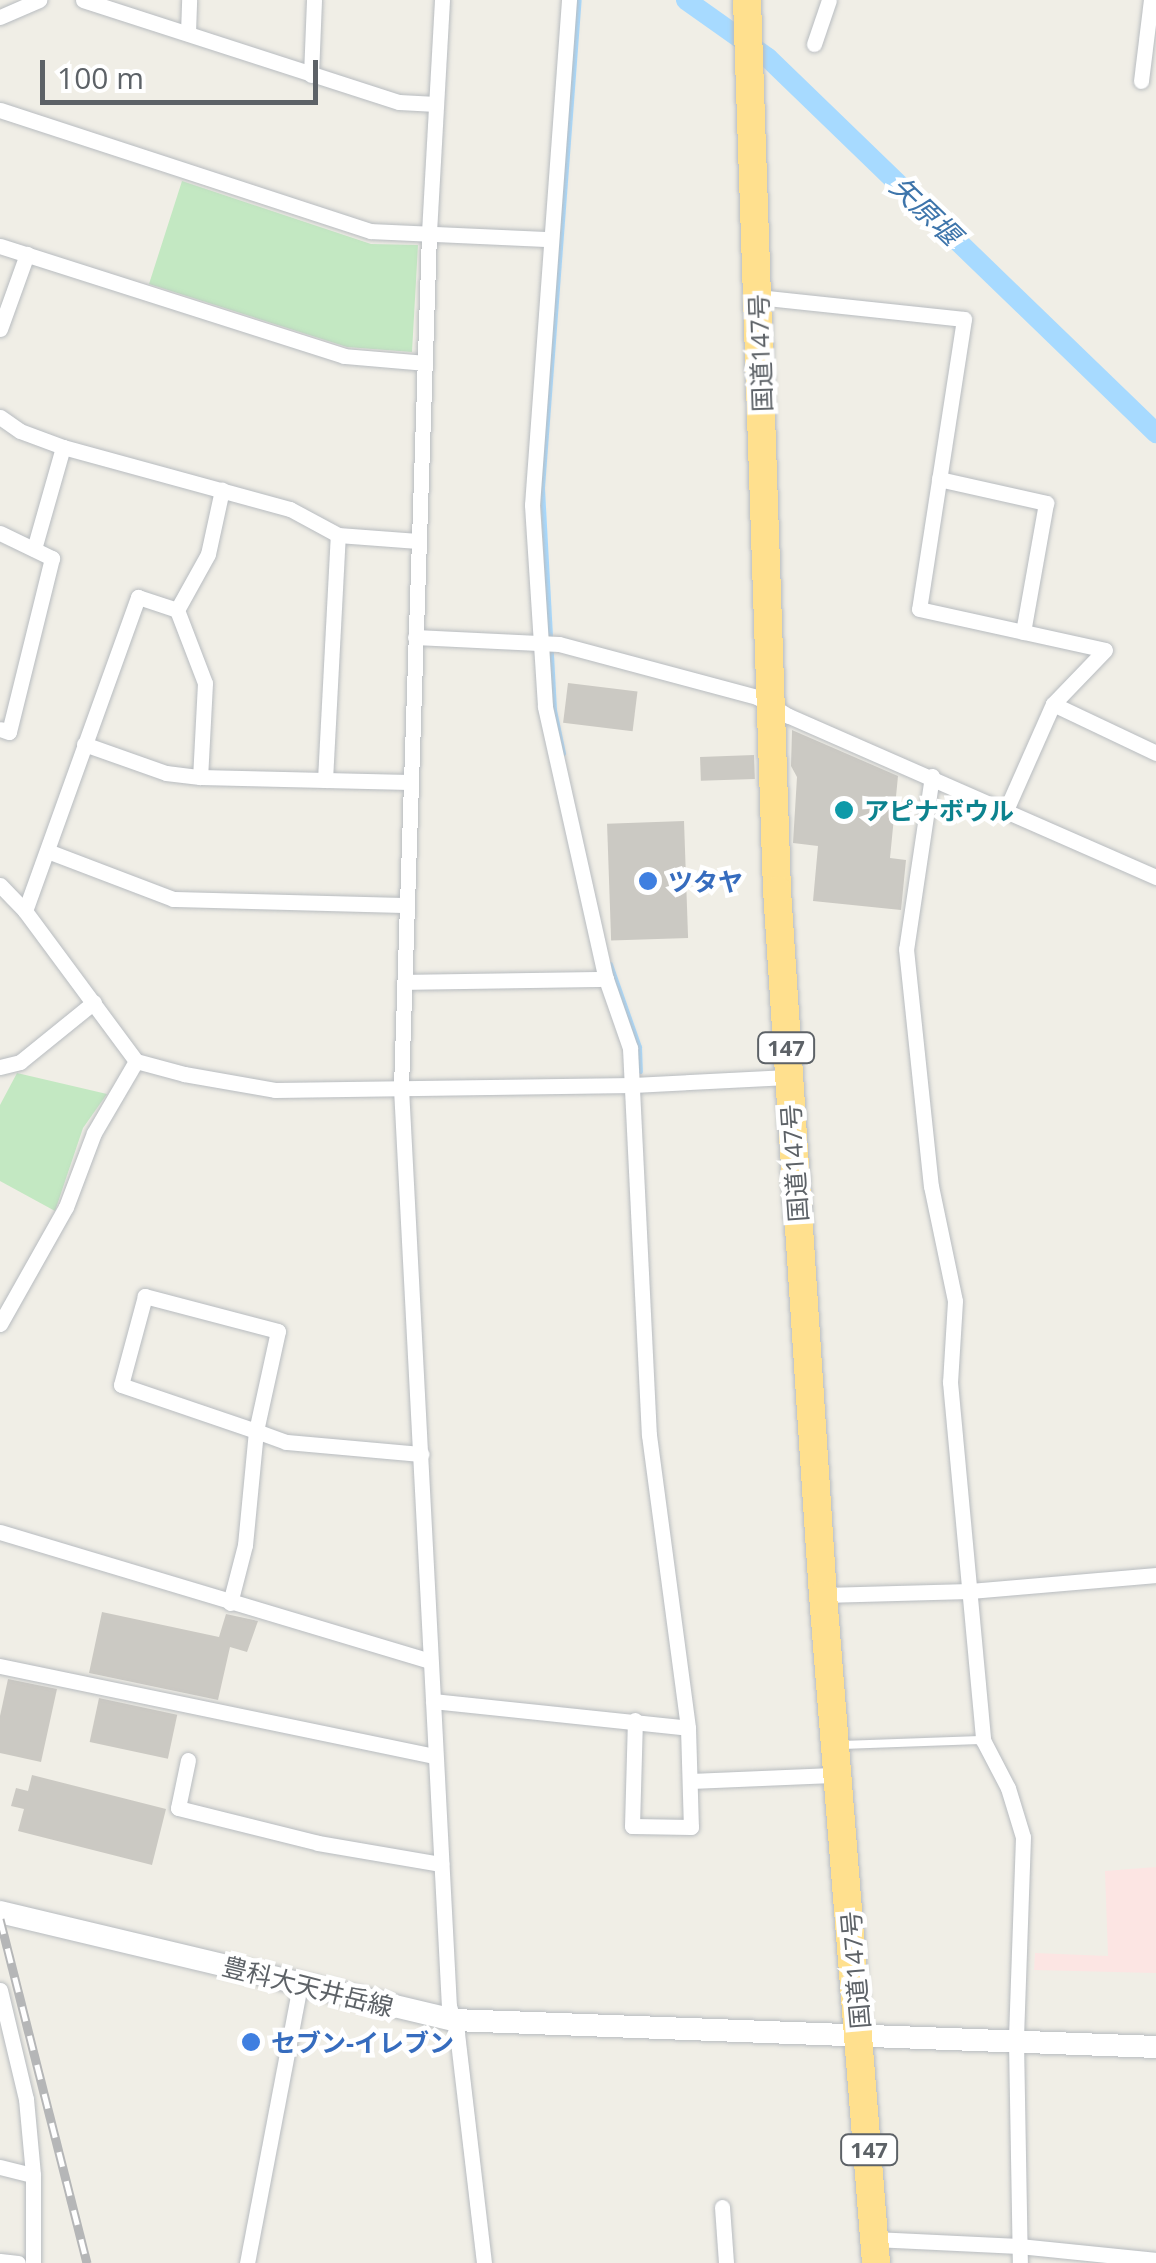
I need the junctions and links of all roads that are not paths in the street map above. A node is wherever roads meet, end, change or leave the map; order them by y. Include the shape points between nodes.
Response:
1 (39, 0) edge
2 (84, 0) edge
3 (189, 0) edge
4 (314, 0) edge
5 (442, 0) edge
6 (568, 0) edge
7 (747, 0) edge
8 (829, 0) edge
9 (1151, 0) edge
10 (0, 16) edge
11 (188, 33) junction
12 (814, 44) dead end
13 (311, 76) junction
14 (1141, 81) dead end
15 (436, 104) junction
16 (0, 110) edge
17 (429, 234) junction
18 (549, 239) junction
19 (0, 246) edge
20 (27, 254) junction
21 (758, 297) junction
22 (0, 329) edge
23 (426, 363) junction
24 (0, 417) edge
25 (64, 447) junction
26 (939, 480) junction
27 (222, 490) junction
28 (0, 534) edge
29 (338, 535) junction
30 (418, 541) junction
31 (34, 549) junction
32 (177, 610) junction
33 (1024, 632) junction
34 (415, 637) junction
35 (544, 643) junction
36 (1053, 704) junction
37 (772, 706) junction
38 (0, 729) edge
39 (84, 744) junction
40 (1156, 754) edge
41 (932, 776) junction
42 (200, 777) junction
43 (325, 780) junction
44 (409, 782) junction
45 (1008, 808) junction
46 (50, 852) junction
47 (1156, 877) edge
48 (0, 884) edge
49 (405, 905) junction
50 (25, 911) junction
51 (606, 979) junction
52 (405, 982) junction
53 (94, 1002) junction
54 (136, 1061) junction
55 (0, 1067) edge
56 (788, 1077) junction
57 (632, 1085) junction
58 (401, 1088) junction
59 (0, 1283) edge
60 (15, 1294) junction
61 (0, 1324) edge
62 (256, 1430) junction
63 (421, 1454) junction
64 (0, 1532) edge
65 (1156, 1576) edge
66 (970, 1591) junction
67 (822, 1594) junction
68 (230, 1603) junction
69 (430, 1661) junction
70 (0, 1666) edge
71 (433, 1701) junction
72 (634, 1720) junction
73 (688, 1728) junction
74 (983, 1740) junction
75 (835, 1745) junction
76 (435, 1756) junction
77 (188, 1760) dead end
78 (836, 1775) junction
79 (692, 1781) junction
80 (441, 1864) junction
81 (0, 1912) edge
82 (300, 1984) junction
83 (0, 1990) edge
84 (454, 2020) junction
85 (861, 2037) junction
86 (1016, 2041) junction
87 (1156, 2047) edge
88 (0, 2167) edge
89 (34, 2175) junction
90 (722, 2208) dead end
91 (1018, 2246) junction
92 (875, 2251) edge
93 (1156, 2260) edge
94 (0, 2261) edge
95 (18, 2263) edge
96 (33, 2263) edge
97 (247, 2263) edge
98 (484, 2263) edge
99 (726, 2263) edge
100 (1020, 2263) edge

1 - 10 street
2 - 11 street
3 - 11 street
4 - 13 street
5 - 15 street
6 - 18 street
7 - 21 highway, 国道147号 / 147
8 - 12 street
9 - 14 street
11 - 13 street
13 - 15 street via 399,102
15 - 17 street
16 - 17 street via 371,231
17 - 18 street
17 - 23 street
18 - 35 street via 532,505
19 - 20 street
20 - 22 street
20 - 23 street via 344,356
21 - 26 street via 964,319
21 - 37 highway, 国道147号 / 147
23 - 30 street
24 - 25 street
25 - 27 street
25 - 31 street
26 - 33 street via 919,610
26 - 33 street via 1046,503
27 - 29 street via 290,509
27 - 32 street via 208,554
28 - 31 street
29 - 30 street
29 - 43 street
30 - 34 street
31 - 38 street via 52,558 9,732
32 - 39 street via 138,597
32 - 42 street via 204,683
33 - 36 street via 1105,650
34 - 35 street
34 - 44 street
35 - 37 street
35 - 51 street via 546,707
36 - 40 street
36 - 45 street
37 - 41 street
37 - 56 highway, 国道147号 / 147
39 - 42 street via 143,766
39 - 46 street
41 - 45 street
41 - 66 street via 906,949 931,1186 955,1302 950,1382
42 - 43 street
43 - 44 street
44 - 49 street
45 - 47 street
46 - 49 street via 173,900
46 - 50 street
48 - 50 street
49 - 52 street
50 - 53 street
51 - 52 street
51 - 57 street via 630,1048
52 - 58 street
53 - 54 street
53 - 55 street via 20,1062
54 - 58 street via 275,1090
54 - 60 street via 94,1133 24,1288
56 - 57 street
56 - 67 highway, 国道147号 / 147
57 - 58 street
57 - 73 street via 649,1436
58 - 63 street
59 - 60 street
60 - 61 street
62 - 62 street via 122,1385 145,1296 278,1331
62 - 63 street via 286,1442
62 - 68 street via 245,1545
63 - 69 street
64 - 68 street
65 - 66 street
66 - 67 street
66 - 74 street
67 - 75 highway, 国道147号 / 147
68 - 69 street
69 - 71 street
70 - 76 street
71 - 72 street
71 - 76 street
72 - 73 street
72 - 79 street via 632,1826 691,1827
73 - 79 street
74 - 75 lane
74 - 86 street via 1023,1837
75 - 78 highway, 国道147号 / 147
76 - 80 street
77 - 80 street via 178,1808 318,1843
78 - 79 street
78 - 85 highway, 国道147号 / 147
80 - 84 street
81 - 82 main road, 豊科大天井岳線
82 - 84 main road, 豊科大天井岳線
82 - 97 street
83 - 89 street via 26,2098
84 - 85 main road, 豊科大天井岳線
84 - 98 street
85 - 86 main road, 豊科大天井岳線
85 - 92 highway, 国道147号 / 147
86 - 87 main road, 豊科大天井岳線
86 - 91 street
88 - 89 street
89 - 96 street
90 - 99 street
91 - 92 street
91 - 93 street
91 - 100 street
94 - 95 street

